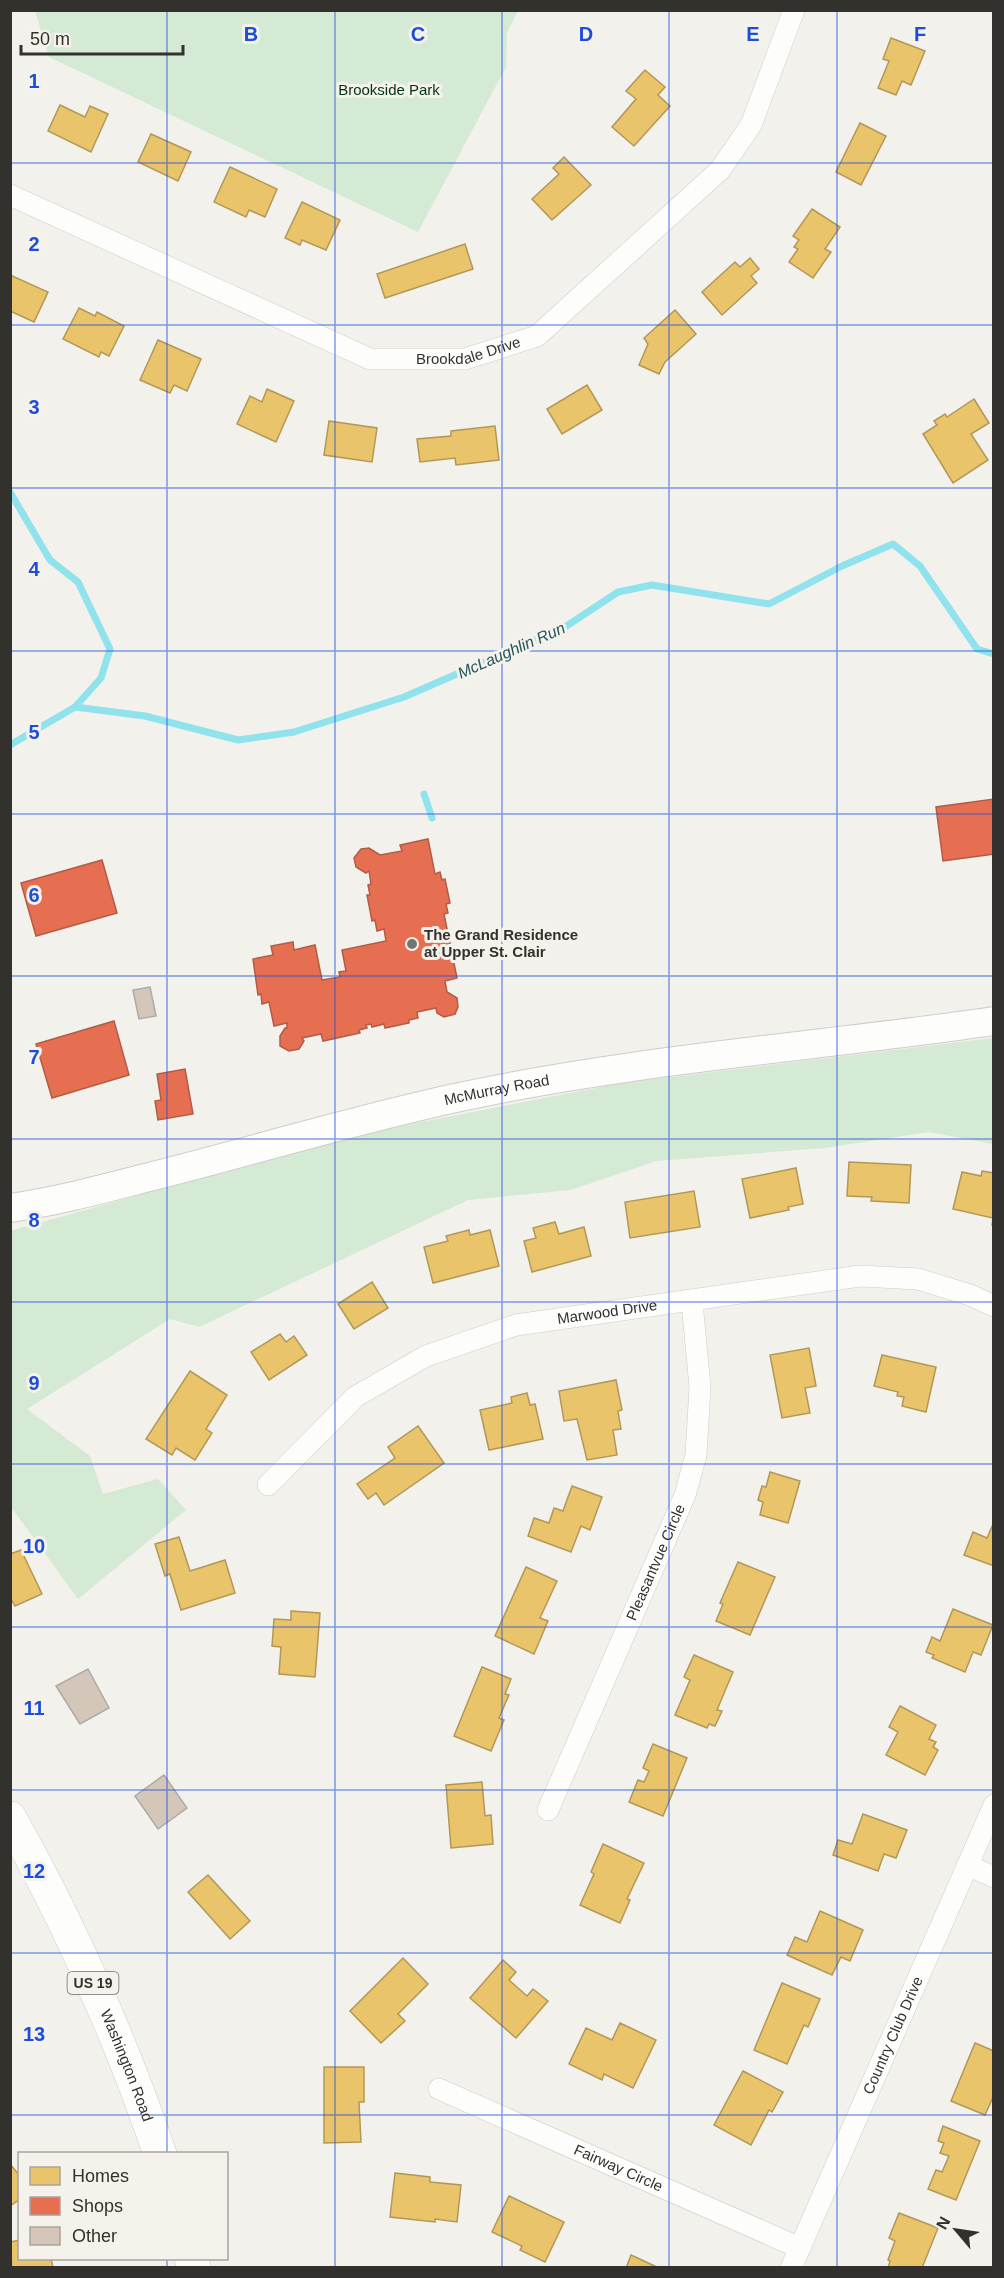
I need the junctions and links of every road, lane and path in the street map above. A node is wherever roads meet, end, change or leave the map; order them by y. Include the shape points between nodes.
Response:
1 (794, 10) edge
2 (10, 195) edge
3 (993, 1021) edge
4 (10, 1208) edge
5 (692, 1302) junction
6 (993, 1306) edge
7 (268, 1485) dead end
8 (993, 1805) edge
9 (548, 1810) dead end
10 (10, 1818) edge
11 (967, 1865) junction
12 (993, 1877) edge
13 (439, 2089) dead end
14 (159, 2152) edge
15 (800, 2248) junction
16 (791, 2268) edge

1 - 2 street, Brookdale Drive via 750,125 720,170 537,336 465,359 370,359
3 - 4 main road, McMurray Road via 522,1084 342,1125 67,1198
5 - 6 street, Marwood Drive via 860,1276 918,1279
5 - 7 street, Marwood Drive via 516,1325 426,1356 355,1397
5 - 9 street, Pleasantvue Circle via 700,1387 696,1455 685,1495
8 - 11 street, Country Club Drive
10 - 14 main road, Washington Road / US 19 via 53,1897 117,2038
11 - 12 street
11 - 15 street, Country Club Drive
13 - 15 street, Fairway Circle
15 - 16 street, Country Club Drive

